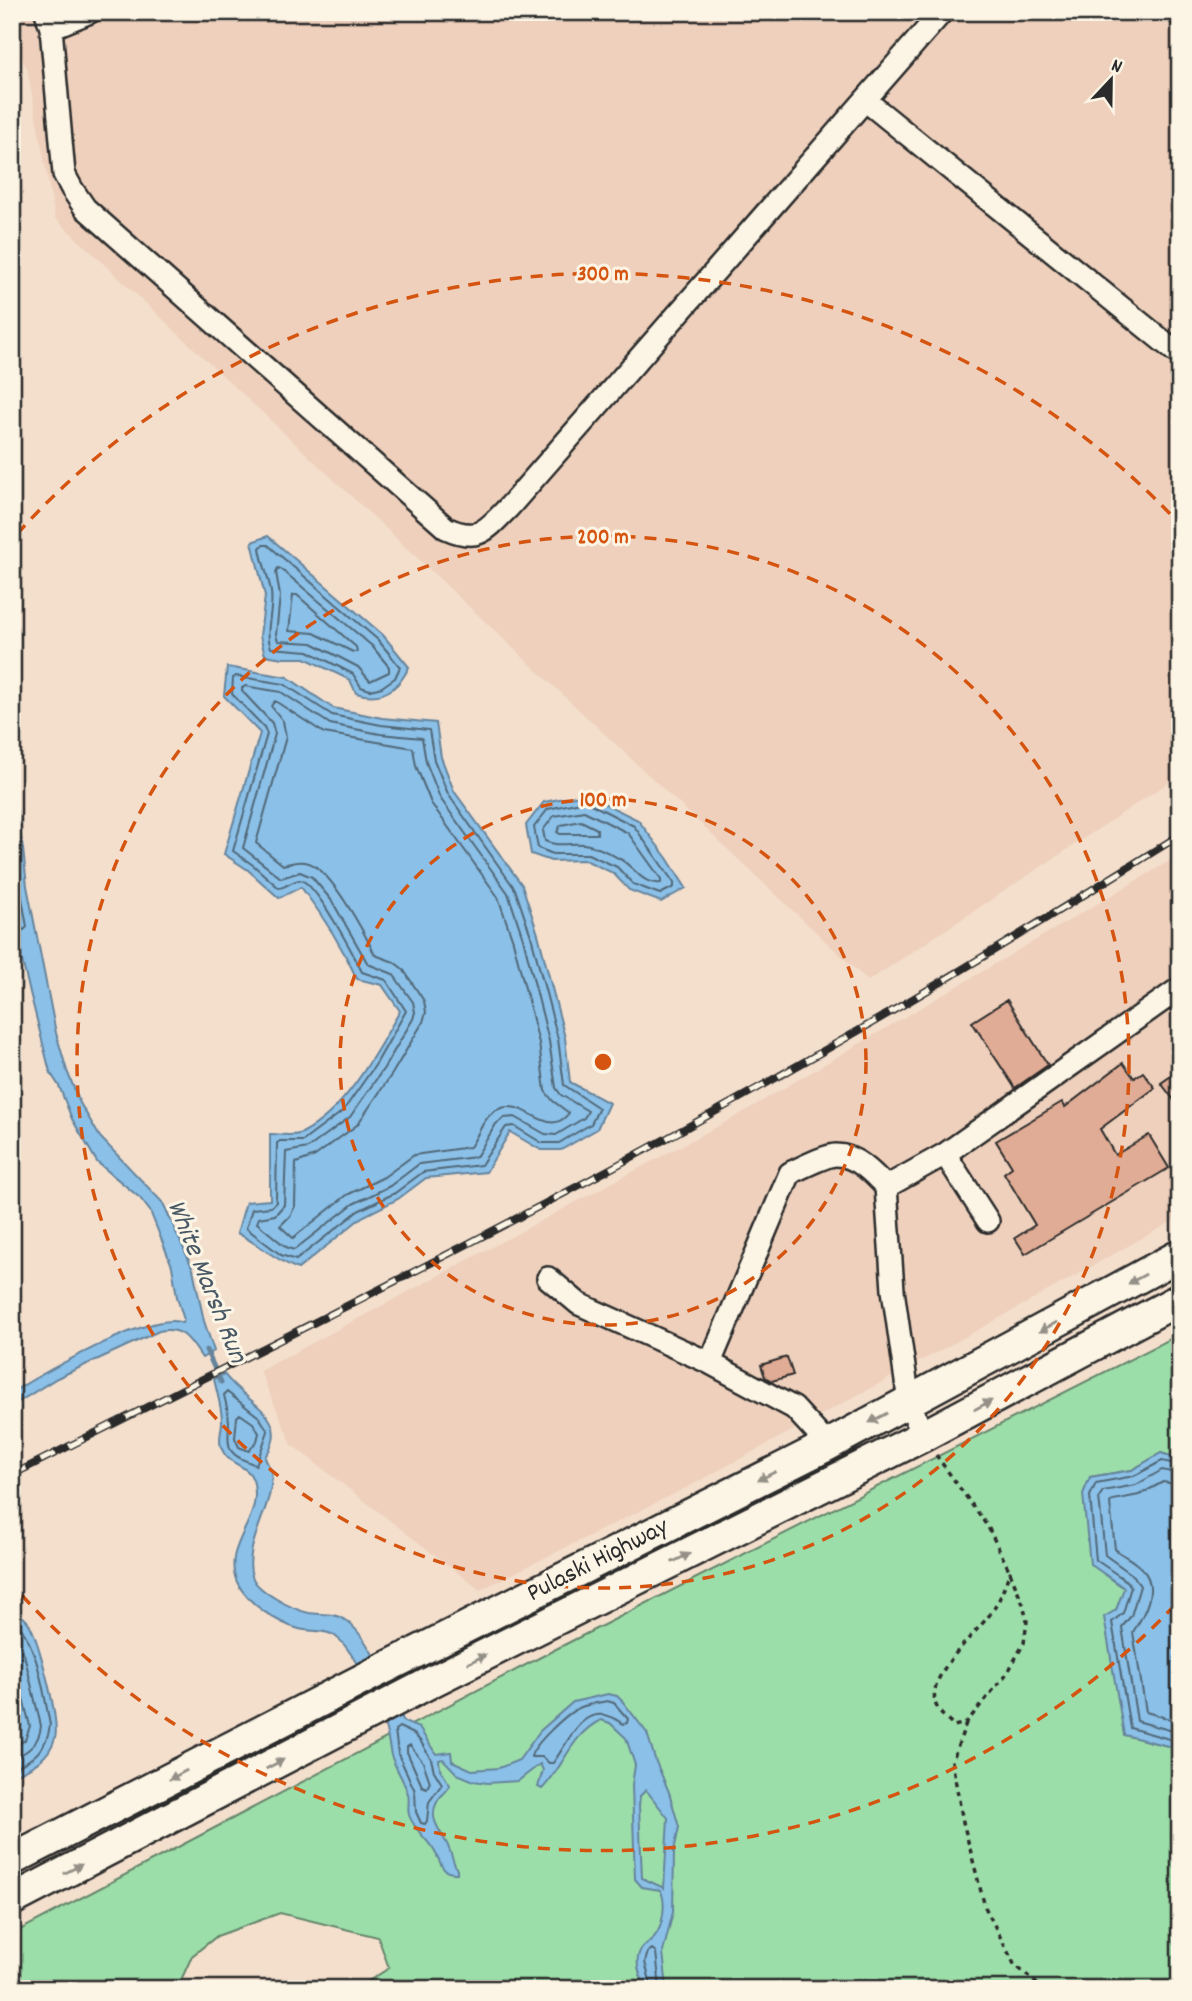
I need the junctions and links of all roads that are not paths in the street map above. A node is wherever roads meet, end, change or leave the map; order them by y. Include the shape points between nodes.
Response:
1 (90, 12) edge
2 (942, 12) edge
3 (48, 20) edge
4 (865, 100) junction
5 (1180, 355) edge
6 (1180, 988) edge
7 (945, 1154) junction
8 (886, 1187) junction
9 (988, 1221) dead end
10 (1180, 1255) edge
11 (548, 1278) dead end
12 (1180, 1299) edge
13 (710, 1363) junction
14 (909, 1402) junction
15 (923, 1436) junction
16 (828, 1445) junction
17 (12, 1860) edge
18 (12, 1900) edge

1 - 3 lane
2 - 4 lane
3 - 4 lane via 64,174 85,208 446,528 461,534 484,531 509,508
4 - 5 lane
6 - 7 lane
7 - 8 lane
7 - 9 lane
8 - 13 lane via 862,1165 835,1155 790,1172
8 - 14 lane via 893,1290
10 -> 14 highway, Pulaski Highway
11 - 13 lane via 579,1304
15 -> 12 highway, Pulaski Highway
13 - 16 lane via 794,1408
14 - 15 lane
14 -> 16 highway, Pulaski Highway
18 -> 15 highway, Pulaski Highway via 433,1681
16 -> 17 highway, Pulaski Highway

